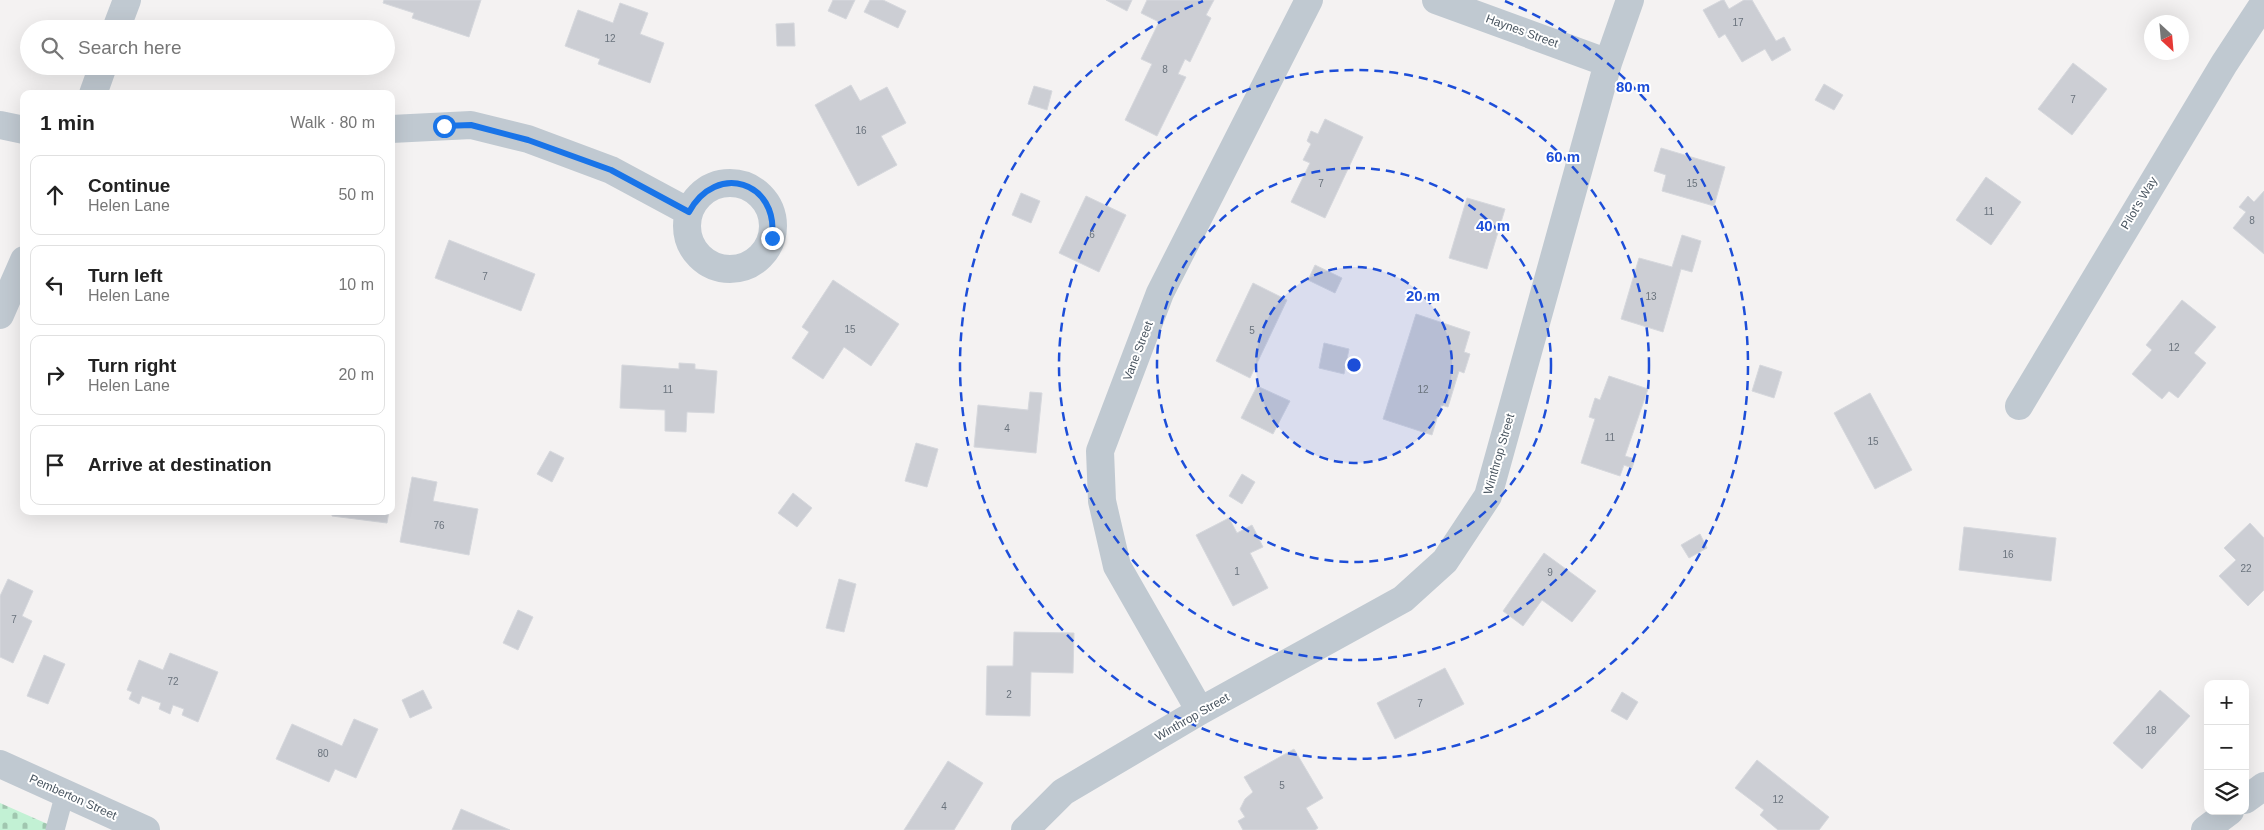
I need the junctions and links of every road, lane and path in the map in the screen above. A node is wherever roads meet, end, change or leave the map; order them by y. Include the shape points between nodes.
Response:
1 (127, 0) edge
2 (1309, 0) edge
3 (1436, 0) edge
4 (1630, 0) edge
5 (2264, 3) edge
6 (119, 20) edge
7 (1608, 63) junction
8 (100, 75) edge
9 (94, 90) edge
10 (0, 125) edge
11 (20, 129) edge
12 (395, 129) edge
13 (689, 212) dead end
14 (20, 269) edge
15 (0, 315) edge
16 (2018, 406) dead end
17 (1200, 712) junction
18 (0, 764) edge
19 (2264, 786) edge
20 (65, 793) junction
21 (2249, 797) edge
22 (2225, 815) edge
23 (55, 830) edge
24 (146, 830) edge
25 (1025, 830) edge
26 (2205, 830) edge

1 - 6 street
2 - 17 street, Vane Street via 1160,293 1100,451 1102,501 1118,566
3 - 7 street, Haynes Street
4 - 7 street, Winthrop Street
5 - 16 street, Pilot's Way
7 - 17 street, Winthrop Street via 1488,496 1445,561 1403,599
8 - 9 street
10 - 11 street
12 - 13 street via 471,125 528,140 611,170
14 - 15 street
17 - 25 street, Winthrop Street via 1063,792
18 - 20 street, Pemberton Street
19 - 21 street
20 - 23 lane
20 - 24 street, Pemberton Street
22 - 26 street

